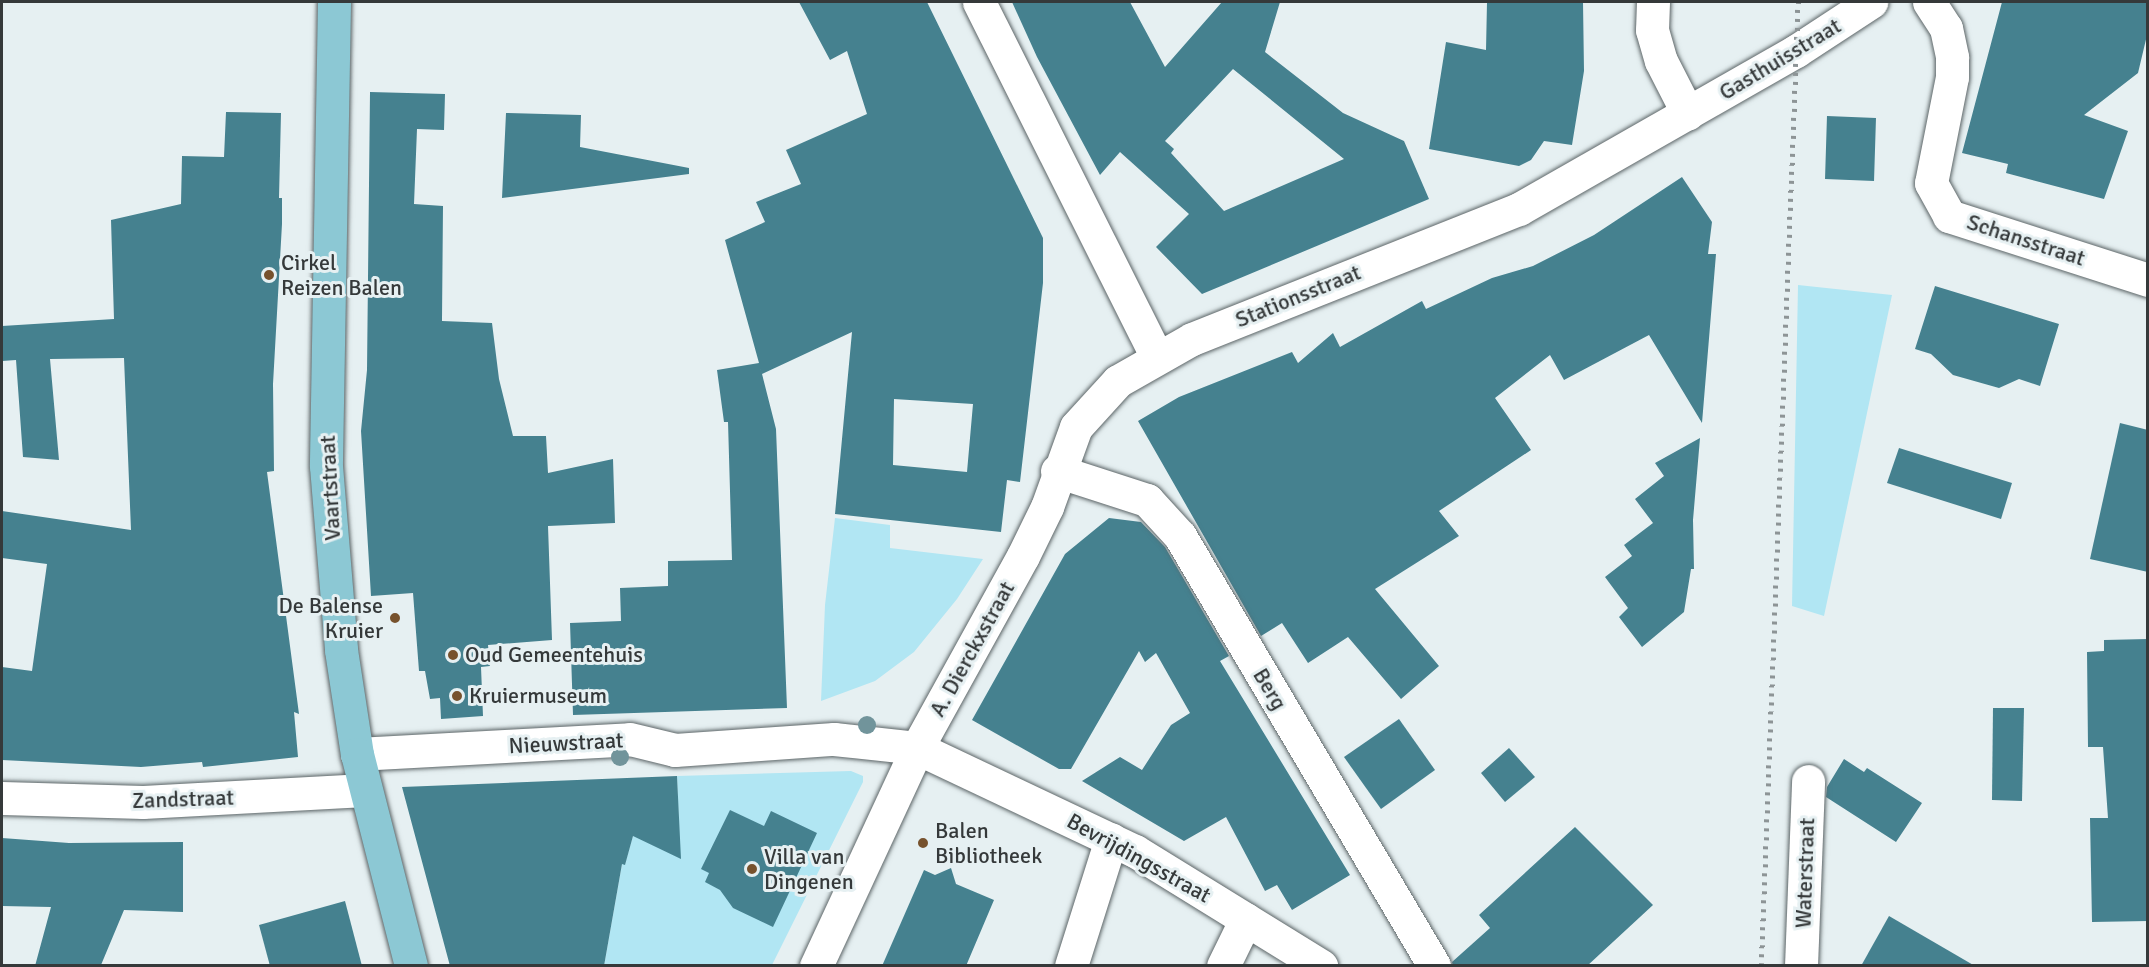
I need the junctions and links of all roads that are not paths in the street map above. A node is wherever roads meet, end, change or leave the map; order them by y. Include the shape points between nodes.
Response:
1 (334, 2) edge
2 (979, 2) edge
3 (1653, 2) edge
4 (1871, 2) edge
5 (1929, 2) edge
6 (1688, 114) junction
7 (2148, 280) edge
8 (1157, 357) junction
9 (1057, 471) junction
10 (917, 748) junction
11 (357, 754) junction
12 (1808, 781) dead end
13 (365, 789) junction
14 (2, 798) edge
15 (1111, 839) junction
16 (1246, 920) junction
17 (411, 966) edge
18 (816, 966) edge
19 (1071, 966) edge
20 (1223, 966) edge
21 (1321, 966) edge
22 (1434, 966) edge
23 (1801, 966) edge

1 - 11 main road, Vaartstraat via 326,466 341,650
2 - 8 street
3 - 6 street via 1652,30 1661,61
4 - 6 street, Gasthuisstraat
5 - 7 street, Schansstraat via 1946,28 1952,57 1952,77 1930,183 1949,216
6 - 8 street, Stationsstraat via 1519,209 1192,339
8 - 9 street, A. Dierckxstraat via 1118,381 1097,401 1076,427
9 - 10 street, A. Dierckxstraat via 1047,507 1023,556
9 - 22 street, Berg via 1147,500 1180,536
10 - 11 street, Nieuwstraat via 834,739 675,750 630,739
10 - 15 street, Bevrijdingsstraat
10 - 18 street, A. Dierckxstraat
11 - 13 main road, Vaartstraat
12 - 23 street, Waterstraat
13 - 14 street, Zandstraat via 143,802
13 - 17 main road, Vaartstraat
15 - 16 street, Bevrijdingsstraat
15 - 19 street
16 - 20 street
16 - 21 street, Bevrijdingsstraat

